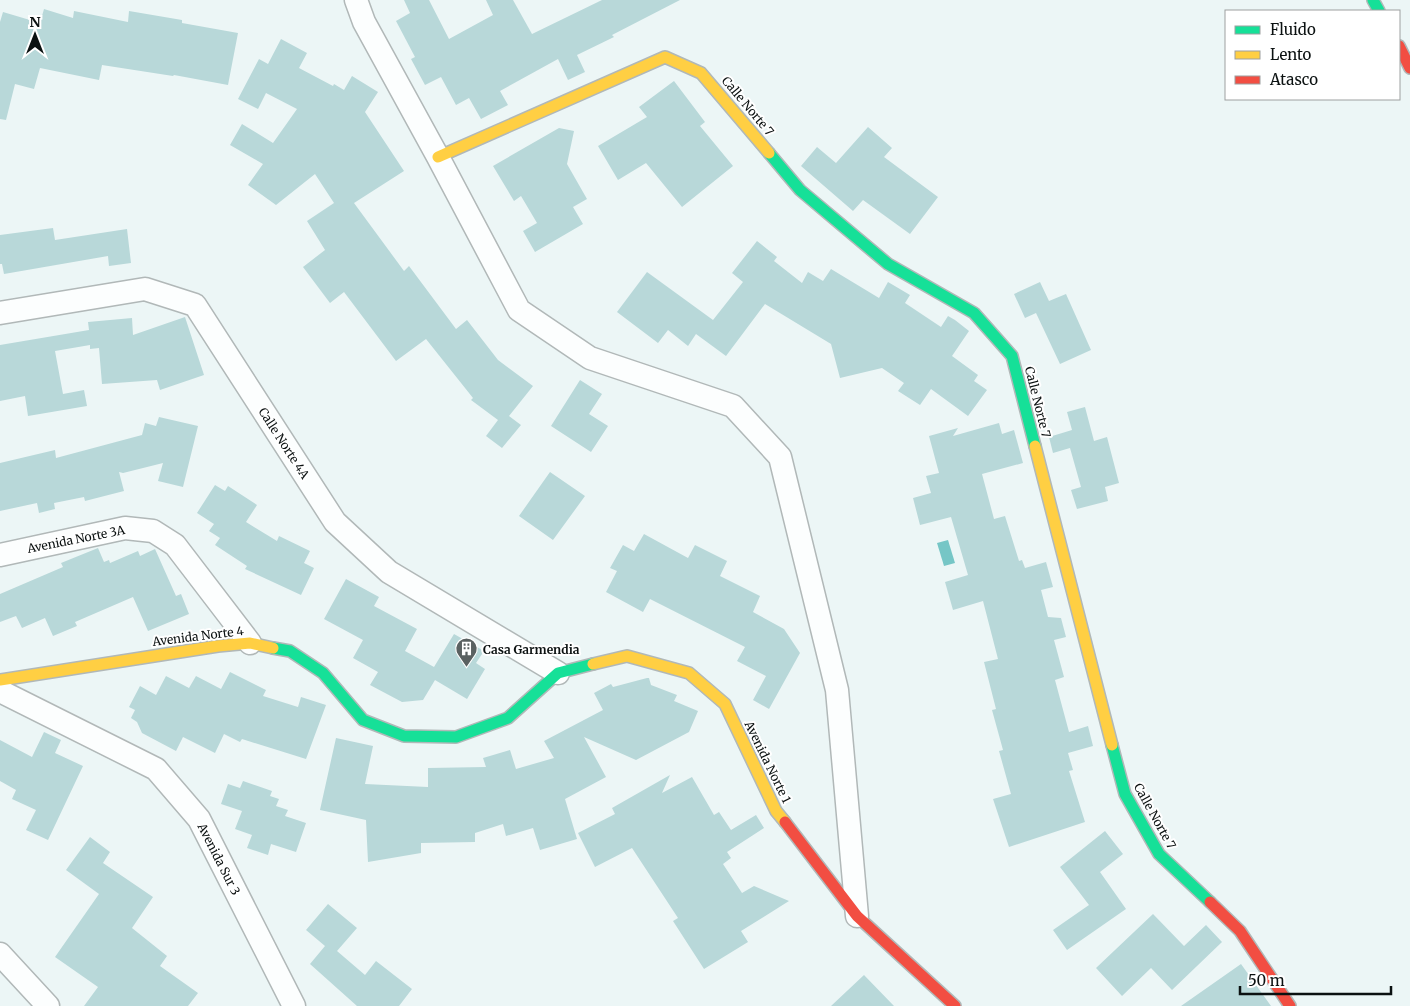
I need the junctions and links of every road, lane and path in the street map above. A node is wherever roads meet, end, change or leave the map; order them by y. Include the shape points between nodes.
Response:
1 (356, 0) edge
2 (1400, 48) edge
3 (1410, 68) edge
4 (438, 157) junction
5 (0, 313) edge
6 (0, 555) edge
7 (250, 643) junction
8 (558, 673) junction
9 (0, 680) edge
10 (0, 691) edge
11 (857, 916) junction
12 (0, 954) edge
13 (48, 1006) edge
14 (294, 1006) edge
15 (955, 1006) edge
16 (1290, 1006) edge

1 - 4 street via 364,22
2 - 3 street
4 - 11 street via 519,310 590,358 733,406 780,458 837,690
4 - 16 street, Calle Norte 7 via 665,57 701,72 800,190 888,264 974,314 1012,356 1125,794 1159,854 1240,931
5 - 8 street, Calle Norte 4A via 145,289 195,305 335,522 389,572
6 - 7 street, Avenida Norte 3A via 125,528 153,531 175,545
7 - 8 street, Avenida Norte 4 via 290,651 323,673 363,720 404,736 456,736 508,718
7 - 9 street, Avenida Norte 4
8 - 11 street, Avenida Norte 1 via 628,656 689,673 725,704 776,811
10 - 14 street, Avenida Sur 3 via 156,769 199,819
11 - 15 street, Avenida Norte 1
12 - 13 street

